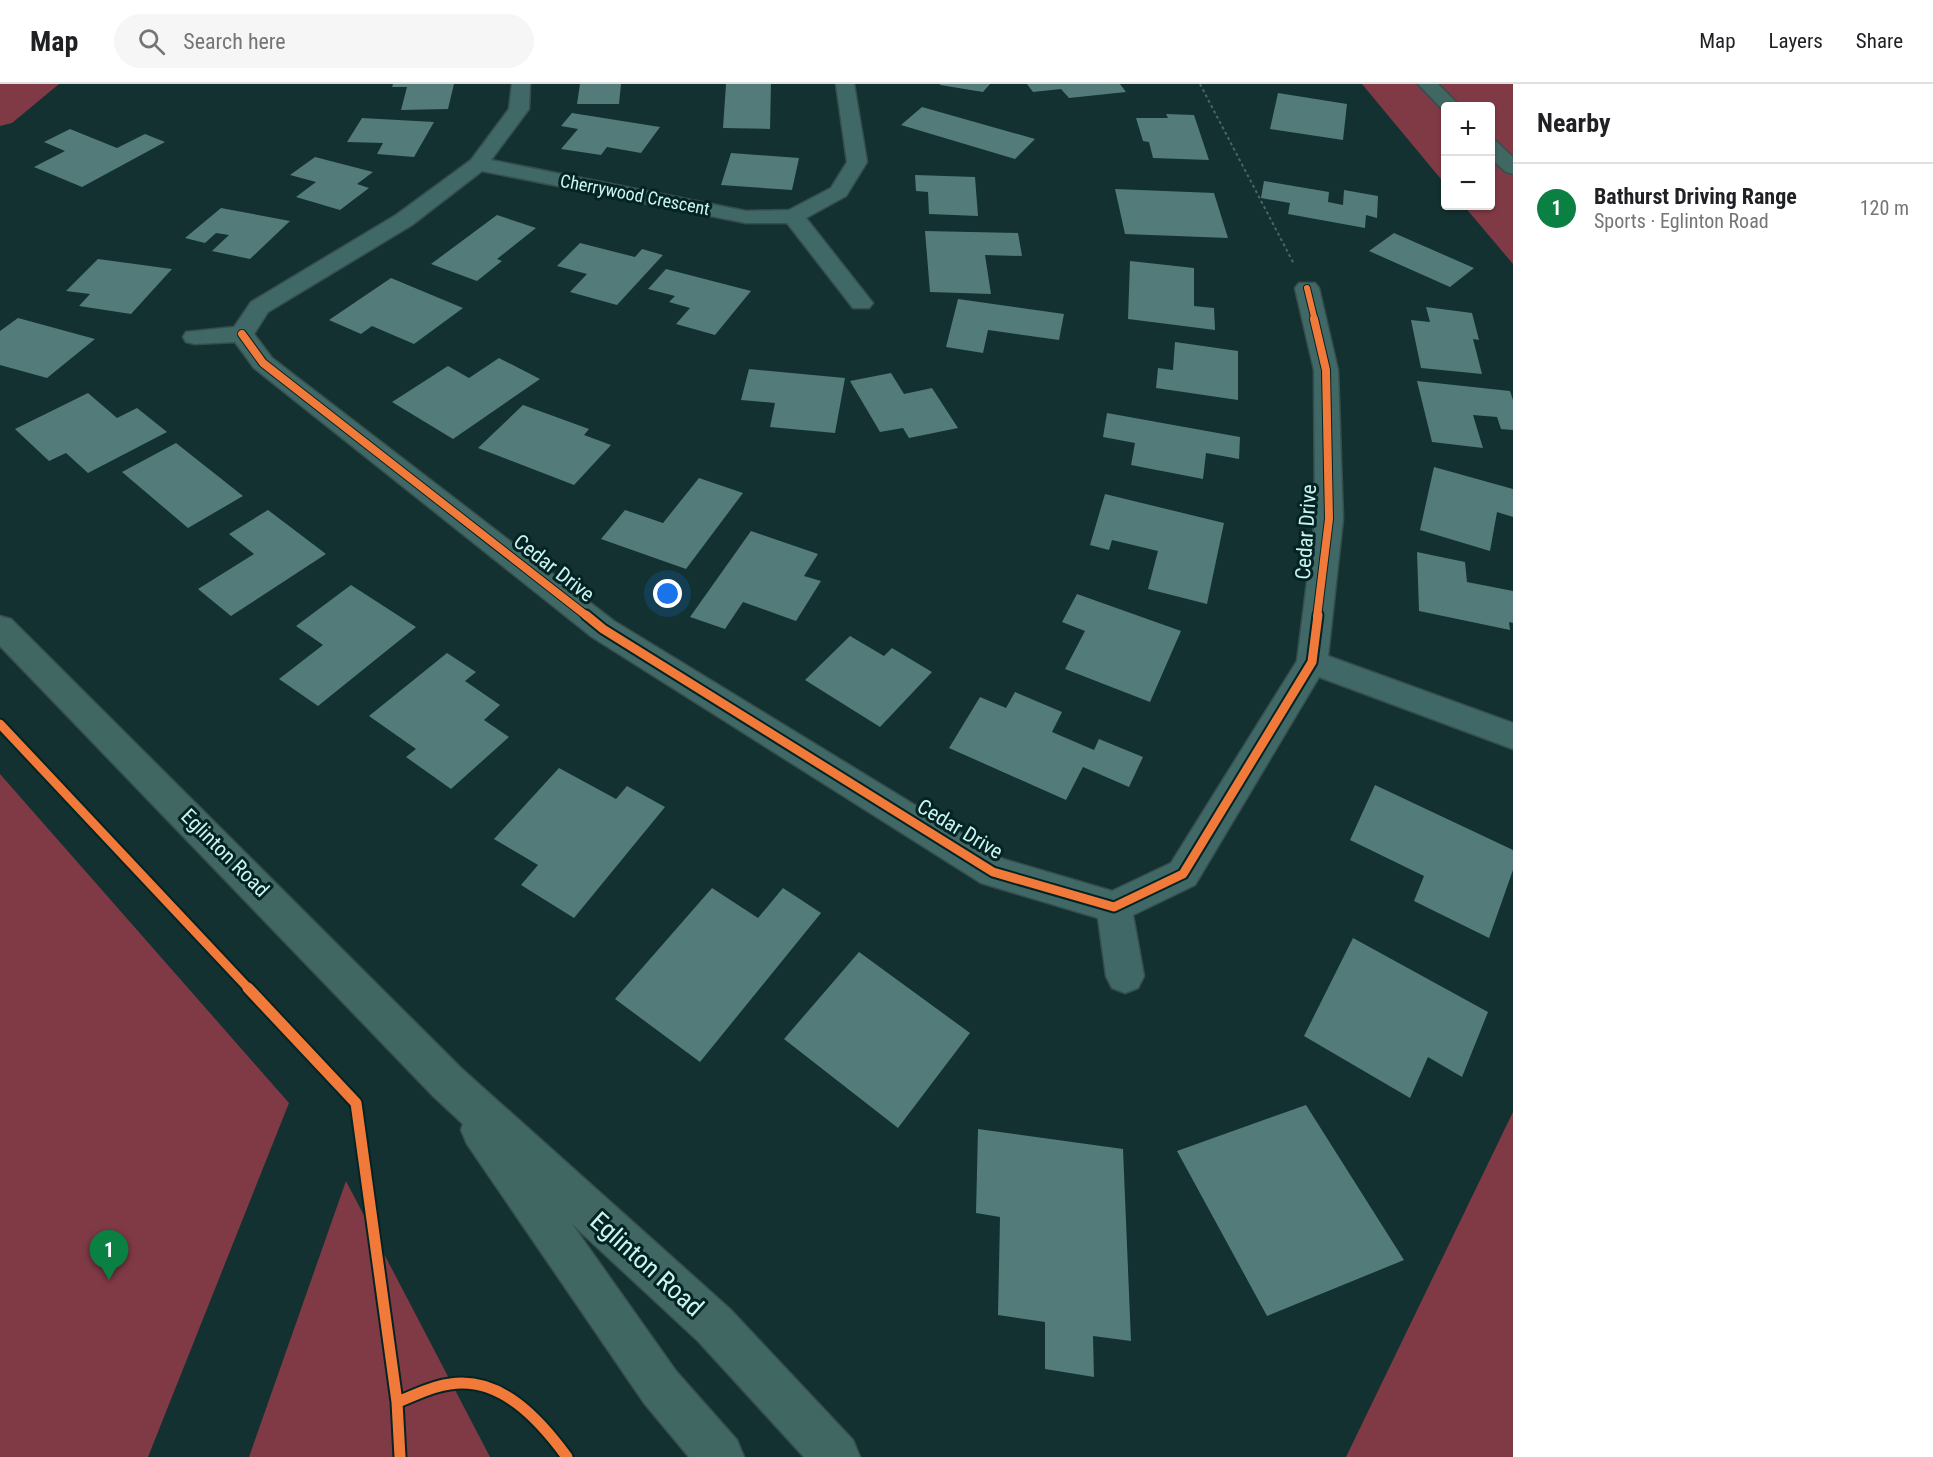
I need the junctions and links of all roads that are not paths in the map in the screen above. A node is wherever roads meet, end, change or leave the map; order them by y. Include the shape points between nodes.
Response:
1 (521, 84) edge
2 (845, 84) edge
3 (1427, 84) edge
4 (1446, 102) edge
5 (1495, 150) edge
6 (478, 164) junction
7 (1513, 168) edge
8 (793, 216) junction
9 (1307, 288) road end
10 (861, 303) dead end
11 (242, 334) junction
12 (195, 337) dead end
13 (0, 627) edge
14 (1312, 662) junction
15 (1513, 736) edge
16 (1114, 907) junction
17 (1125, 976) dead end
18 (447, 1082) junction
19 (720, 1457) edge
20 (836, 1457) edge

1 - 6 street via 519,109
2 - 8 street, Cherrywood Crescent via 857,162 839,192
3 - 4 main road
5 - 7 main road
6 - 8 street, Cherrywood Crescent via 746,217
6 - 11 street via 404,220 259,307
8 - 10 street
9 - 14 street, Cedar Drive via 1326,370 1328,507
11 - 12 street
11 - 16 street, Cedar Drive via 263,363 603,629 993,872
13 - 18 main road, Eglinton Road
14 - 15 street
14 - 16 street, Cedar Drive via 1183,874
16 - 17 street
18 - 19 main road, Eglinton Road via 660,1387
18 - 20 main road, Eglinton Road via 714,1325

